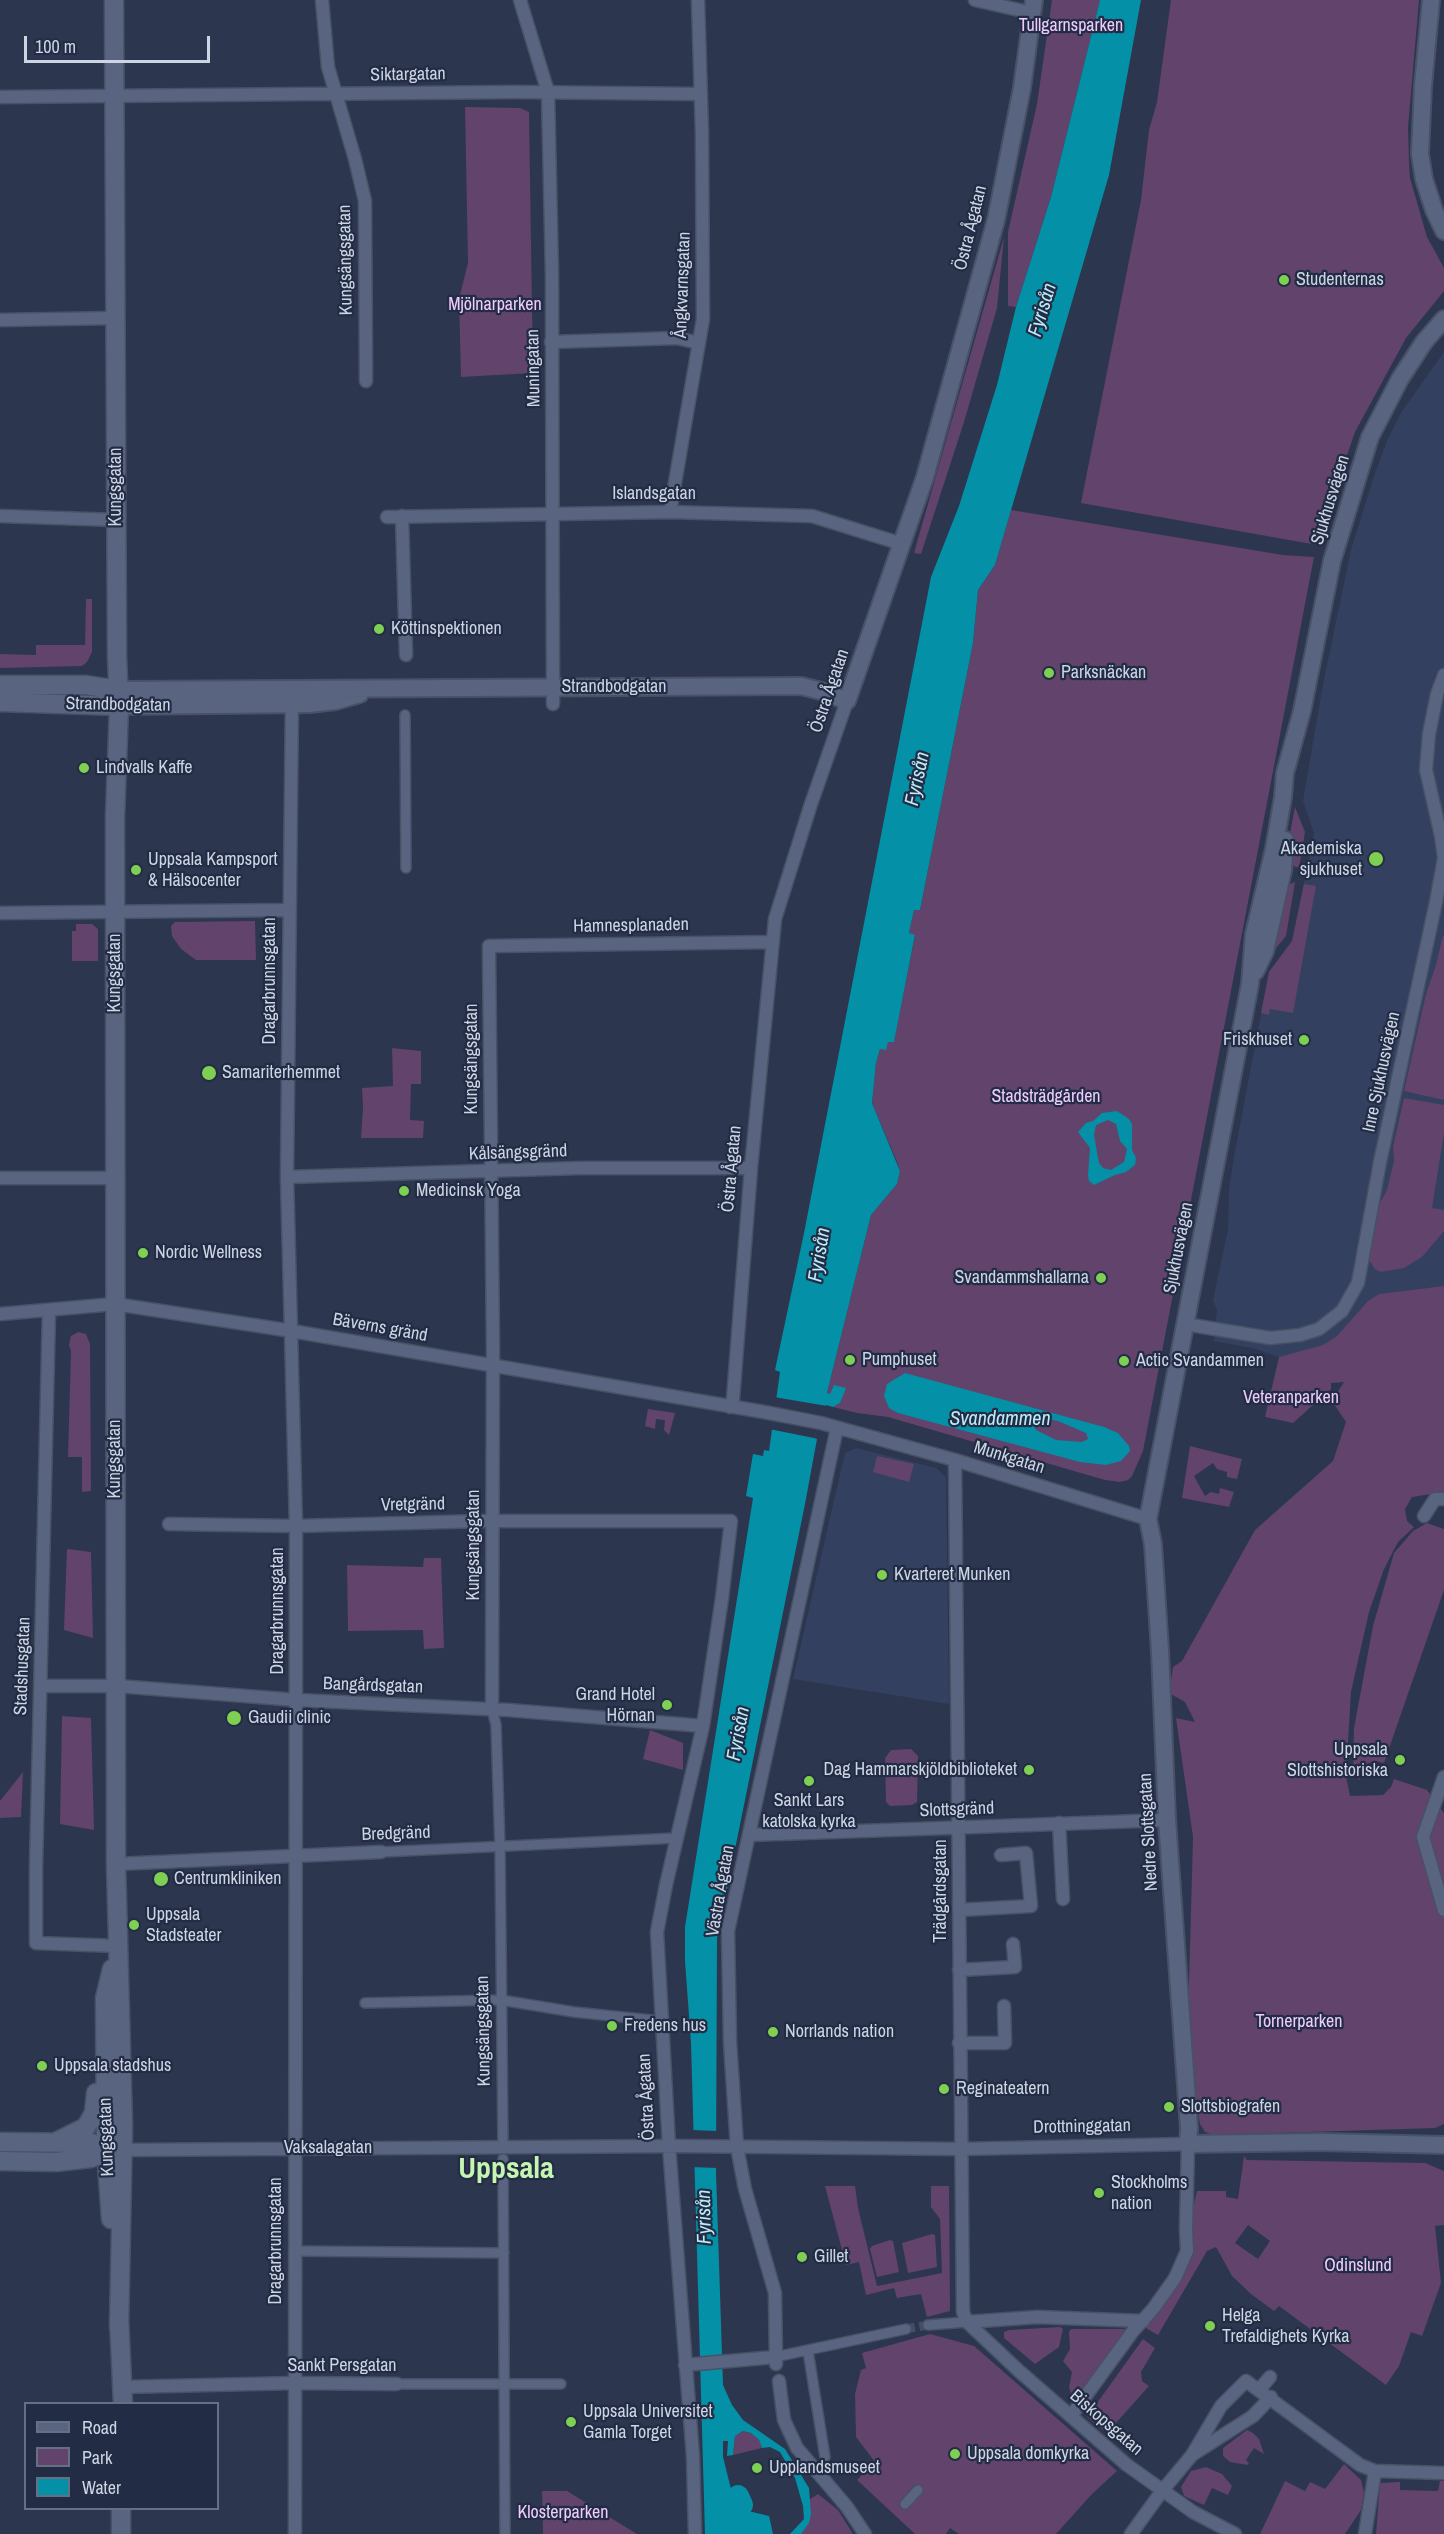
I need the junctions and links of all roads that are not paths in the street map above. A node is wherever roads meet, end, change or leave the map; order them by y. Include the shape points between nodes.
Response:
1 (114, 0) edge
2 (322, 0) edge
3 (520, 0) edge
4 (698, 0) edge
5 (975, 0) edge
6 (1431, 0) edge
7 (1033, 7) edge
8 (548, 92) junction
9 (336, 94) junction
10 (701, 94) junction
11 (115, 95) junction
12 (0, 97) edge
13 (1444, 231) edge
14 (116, 318) junction
15 (1444, 319) edge
16 (0, 320) edge
17 (551, 342) junction
18 (699, 343) junction
19 (366, 381) dead end
20 (553, 512) junction
21 (670, 512) junction
22 (0, 516) edge
23 (402, 516) junction
24 (387, 517) dead end
25 (116, 520) junction
26 (902, 544) junction
27 (406, 655) dead end
28 (1444, 675) edge
29 (0, 684) edge
30 (553, 696) junction
31 (292, 697) junction
32 (119, 698) junction
33 (847, 701) junction
34 (0, 702) edge
35 (405, 715) dead end
36 (406, 868) dead end
37 (289, 910) junction
38 (116, 911) junction
39 (0, 913) edge
40 (773, 942) junction
41 (489, 946) joint
42 (751, 1168) junction
43 (491, 1172) junction
44 (287, 1177) junction
45 (0, 1178) edge
46 (115, 1178) junction
47 (115, 1304) junction
48 (49, 1310) junction
49 (0, 1314) edge
50 (1185, 1324) junction
51 (292, 1330) junction
52 (493, 1367) junction
53 (730, 1407) junction
54 (758, 1411) joint
55 (837, 1428) junction
56 (955, 1460) junction
57 (1444, 1499) edge
58 (1424, 1516) dead end
59 (1148, 1519) junction
60 (498, 1521) junction
61 (730, 1521) joint
62 (169, 1524) dead end
63 (296, 1526) junction
64 (40, 1686) junction
65 (117, 1686) junction
66 (297, 1700) junction
67 (492, 1709) junction
68 (703, 1726) junction
69 (1444, 1777) edge
70 (1167, 1820) junction
71 (1059, 1823) junction
72 (959, 1827) junction
73 (749, 1836) junction
74 (677, 1838) junction
75 (500, 1848) junction
76 (381, 1852) joint
77 (297, 1855) junction
78 (1001, 1855) dead end
79 (116, 1864) junction
80 (1063, 1899) dead end
81 (959, 1910) junction
82 (1444, 1910) edge
83 (1013, 1944) dead end
84 (117, 1946) junction
85 (959, 1970) junction
86 (105, 1998) junction
87 (501, 2000) junction
88 (365, 2003) dead end
89 (1004, 2006) dead end
90 (662, 2021) junction
91 (960, 2043) junction
92 (0, 2142) edge
93 (56, 2142) junction
94 (503, 2143) dead end
95 (1188, 2144) junction
96 (1444, 2145) edge
97 (669, 2146) junction
98 (737, 2147) junction
99 (294, 2148) junction
100 (960, 2149) junction
101 (114, 2150) junction
102 (503, 2159) dead end
103 (0, 2161) edge
104 (294, 2251) junction
105 (504, 2253) junction
106 (1143, 2321) junction
107 (967, 2322) junction
108 (928, 2325) tunnel mouth
109 (906, 2329) tunnel mouth
110 (808, 2351) junction
111 (776, 2361) junction
112 (690, 2365) junction
113 (1270, 2377) dead end
114 (779, 2381) dead end
115 (295, 2383) junction
116 (397, 2384) joint
117 (561, 2384) dead end
118 (504, 2385) junction
119 (1259, 2390) junction
120 (123, 2395) edge
121 (1271, 2397) junction
122 (1071, 2416) junction
123 (1192, 2455) junction
124 (825, 2457) dead end
125 (1375, 2471) junction
126 (1444, 2473) edge
127 (918, 2490) dead end
128 (1162, 2491) junction
129 (905, 2504) dead end
130 (121, 2510) edge
131 (121, 2534) edge
132 (295, 2534) edge
133 (505, 2534) edge
134 (695, 2534) edge
135 (865, 2534) edge
136 (1131, 2534) edge
137 (1235, 2534) edge
138 (1365, 2534) edge

1 - 11 main road, Kungsgatan
2 - 9 street, Kungsängsgatan via 328,68
3 - 8 street, Muningatan
4 - 10 street, Ångkvarnsgatan
5 - 7 street
6 - 13 street via 1420,154 1424,179
7 - 26 street, Östra Ågatan via 1022,88 996,220 925,477
8 - 9 street, Siktargatan
8 - 10 street, Siktargatan
8 - 17 street, Muningatan
9 - 11 street, Siktargatan
9 - 19 street, Kungsängsgatan via 365,201
10 - 18 street, Ångkvarnsgatan via 703,319
11 - 12 street, Siktargatan
11 - 14 main road, Kungsgatan
14 - 16 street
14 - 25 main road, Kungsgatan
15 - 50 street, Sjukhusvägen via 1412,359 1370,437 1332,561 1302,711 1285,773 1274,849 1254,934 1250,984
17 - 18 street via 677,338
17 - 20 street, Muningatan
18 - 21 street, Ångkvarnsgatan
20 - 21 street, Islandsgatan
20 - 23 street, Islandsgatan
20 - 30 street, Muningatan
21 - 26 street, Islandsgatan via 812,516
22 - 25 street
23 - 24 street, Islandsgatan
23 - 27 street
25 - 32 main road, Kungsgatan
26 - 33 street, Östra Ågatan
28 - 50 street, Inre Sjukhusvägen via 1429,734 1426,770 1444,858 1358,1283 1342,1311 1319,1329 1300,1335 1270,1338
29 - 32 main road, Strandbodgatan via 86,685
30 - 31 street, Strandbodgatan via 378,688 324,703
30 - 33 street, Strandbodgatan via 801,686
31 - 32 street, Strandbodgatan
31 - 37 street, Dragarbrunnsgatan
32 - 34 main road, Strandbodgatan
32 - 38 main road, Kungsgatan
33 - 40 street, Östra Ågatan via 781,897
35 - 36 street
37 - 38 street
37 - 44 street, Dragarbrunnsgatan
38 - 39 street
38 - 46 main road, Kungsgatan
40 - 41 street, Hamnesplanaden
40 - 42 street, Östra Ågatan
41 - 43 street, Kungsängsgatan
42 - 43 street, Kålsängsgränd
42 - 53 street, Östra Ågatan
43 - 44 street, Kålsängsgränd
43 - 52 street, Kungsängsgatan
44 - 51 street, Dragarbrunnsgatan
45 - 46 street
46 - 47 main road, Kungsgatan
47 - 48 street, Bäverns gränd
47 - 51 street, Bäverns gränd
47 - 65 main road, Kungsgatan
48 - 49 street, Bäverns gränd
48 - 64 street, Stadshusgatan
50 - 59 street, Sjukhusvägen
51 - 52 street, Bäverns gränd
51 - 63 street, Dragarbrunnsgatan
52 - 53 street, Bäverns gränd
52 - 60 street, Kungsängsgatan
53 - 54 street, Bäverns gränd
54 - 55 street, Munkgatan
55 - 56 street, Munkgatan
55 - 73 street, Västra Ågatan
56 - 59 street, Munkgatan
56 - 72 street, Trädgårdsgatan
57 - 58 street via 1435,1499
59 - 70 street, Nedre Slottsgatan via 1160,1651
60 - 61 street, Vretgränd
60 - 63 street, Vretgränd
60 - 67 street, Kungsängsgatan
61 - 68 street, Östra Ågatan
62 - 63 street, Vretgränd
63 - 66 street, Dragarbrunnsgatan
64 - 65 street, Bangårdsgatan
64 - 84 street, Stadshusgatan via 36,1943
65 - 66 street, Bangårdsgatan
65 - 79 main road, Kungsgatan
66 - 67 street, Bangårdsgatan
66 - 77 street, Dragarbrunnsgatan
67 - 68 street, Bangårdsgatan
67 - 75 street, Kungsängsgatan via 496,1725
68 - 74 street, Östra Ågatan
69 - 82 street via 1423,1837
70 - 71 street, Slottsgränd
70 - 95 street, Nedre Slottsgatan
71 - 72 street, Slottsgränd
71 - 80 street
72 - 73 street, Slottsgränd
72 - 81 street, Trädgårdsgatan
73 - 98 street, Västra Ågatan via 728,1930
74 - 75 street, Bredgränd
74 - 90 street, Östra Ågatan via 657,1932
75 - 76 street, Bredgränd
75 - 87 street, Kungsängsgatan
76 - 77 street, Bredgränd
77 - 79 street, Bredgränd
77 - 99 street, Dragarbrunnsgatan
78 - 81 street via 1026,1853 1030,1906
79 - 84 main road, Kungsgatan
81 - 85 street, Trädgårdsgatan
83 - 85 street via 1015,1967
84 - 86 main road, Kungsgatan
84 - 101 main road, Kungsgatan
85 - 91 street, Trädgårdsgatan
86 - 93 main road via 94,2113 78,2133
86 - 101 main road, Kungsgatan
87 - 88 street
87 - 90 street
87 - 94 street, Kungsängsgatan
89 - 91 street via 1005,2043
90 - 97 street, Östra Ågatan
91 - 100 street, Trädgårdsgatan
92 - 93 main road, Vaksalagatan
93 - 101 main road, Vaksalagatan via 90,2143
95 - 96 street, Drottninggatan
95 - 100 street, Drottninggatan
95 - 106 street via 1187,2251 1175,2278
97 - 98 street, Drottninggatan
97 - 99 street, Vaksalagatan
97 - 112 street, Östra Ågatan
98 - 100 street, Drottninggatan
98 - 111 street, Västra Ågatan via 775,2293
99 - 101 street, Vaksalagatan
99 - 104 street, Dragarbrunnsgatan
100 - 107 street, Trädgårdsgatan via 963,2312
101 - 103 main road, Vaksalagatan via 91,2158 56,2162
101 - 120 main road, Kungsgatan
102 - 105 street
104 - 105 street
104 - 115 street, Dragarbrunnsgatan
105 - 118 street
106 - 107 street via 1037,2317
106 - 122 street
107 - 108 street
107 - 122 street, Biskopsgatan
109 - 110 street
110 - 111 street
110 - 124 street
111 - 112 street
112 - 134 street, Östra Ågatan
113 - 119 street
114 - 135 street via 784,2420 797,2448 847,2506
115 - 116 street, Sankt Persgatan
115 - 120 street, Sankt Persgatan
115 - 132 street, Dragarbrunnsgatan
116 - 118 street, Sankt Persgatan
117 - 118 street, Sankt Persgatan
118 - 133 street
119 - 121 street
119 - 123 street via 1246,2381 1221,2406
121 - 123 street via 1253,2416
121 - 125 street via 1360,2465
122 - 128 street, Biskopsgatan
123 - 128 street
125 - 126 street
125 - 138 street
127 - 129 street
128 - 136 street
128 - 137 street, Biskopsgatan
130 - 131 main road

